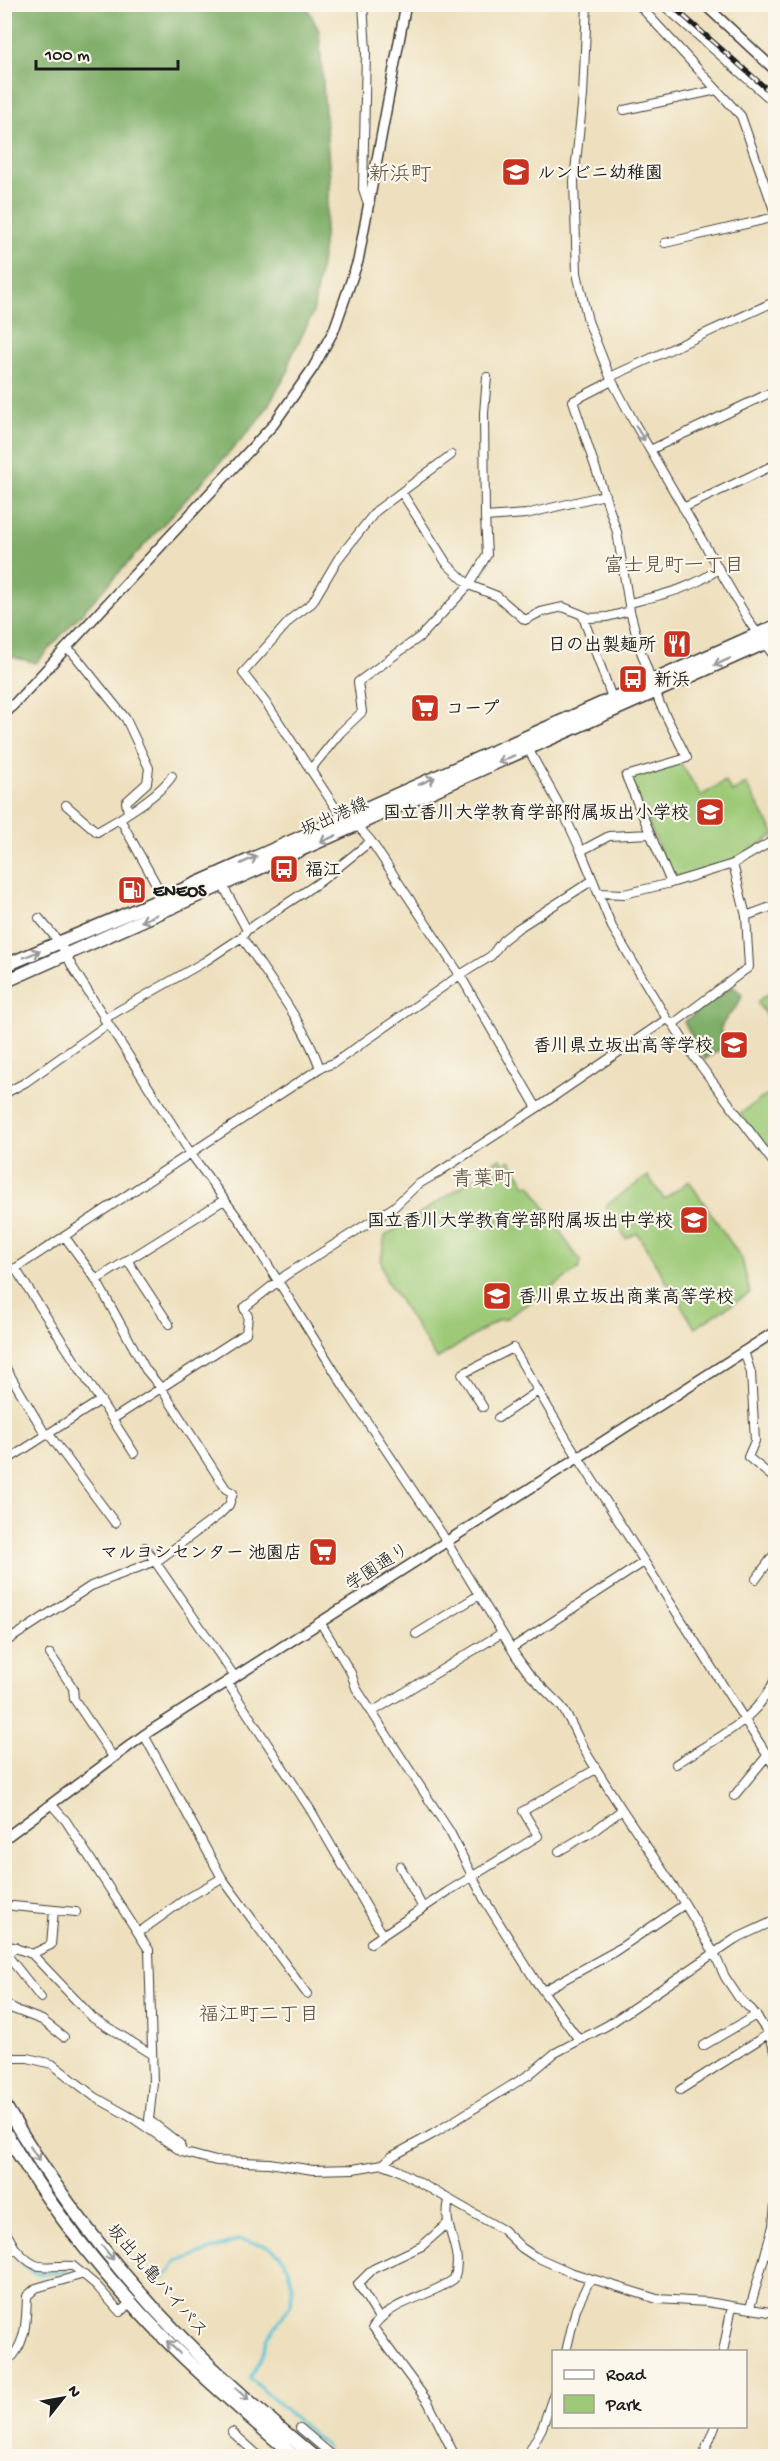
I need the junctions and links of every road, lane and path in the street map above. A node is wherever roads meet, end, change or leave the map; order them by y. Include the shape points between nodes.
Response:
1 (363, 4) edge
2 (406, 4) edge
3 (586, 4) edge
4 (638, 4) edge
5 (662, 4) edge
6 (704, 4) edge
7 (776, 71) edge
8 (717, 90) junction
9 (776, 104) edge
10 (624, 110) dead end
11 (370, 203) junction
12 (776, 217) edge
13 (665, 243) dead end
14 (776, 301) edge
15 (487, 377) dead end
16 (611, 379) junction
17 (776, 390) edge
18 (650, 450) junction
19 (452, 455) dead end
20 (776, 464) edge
21 (402, 493) junction
22 (605, 495) junction
23 (683, 508) junction
24 (484, 517) junction
25 (718, 569) junction
26 (470, 585) junction
27 (630, 607) junction
28 (584, 617) junction
29 (776, 626) edge
30 (762, 635) edge
31 (66, 648) junction
32 (776, 659) edge
33 (654, 686) junction
34 (612, 698) junction
35 (4, 715) edge
36 (525, 744) junction
37 (310, 770) junction
38 (172, 776) dead end
39 (66, 805) dead end
40 (128, 812) junction
41 (343, 818) junction
42 (120, 819) junction
43 (357, 825) junction
44 (650, 834) junction
45 (776, 839) edge
46 (371, 841) junction
47 (581, 851) junction
48 (733, 864) junction
49 (220, 879) junction
50 (594, 880) junction
51 (670, 884) junction
52 (599, 893) junction
53 (167, 903) junction
54 (776, 905) edge
55 (746, 916) junction
56 (39, 918) dead end
57 (245, 934) junction
58 (60, 943) junction
59 (66, 955) junction
60 (4, 966) edge
61 (460, 975) junction
62 (4, 982) edge
63 (670, 1021) junction
64 (106, 1022) junction
65 (320, 1068) junction
66 (4, 1094) edge
67 (537, 1108) junction
68 (191, 1154) junction
69 (776, 1167) edge
70 (224, 1200) junction
71 (64, 1237) junction
72 (127, 1260) junction
73 (15, 1268) junction
74 (4, 1276) edge
75 (96, 1280) junction
76 (278, 1280) junction
77 (169, 1324) dead end
78 (776, 1331) edge
79 (744, 1351) junction
80 (4, 1365) edge
81 (161, 1388) junction
82 (538, 1391) junction
83 (101, 1400) junction
84 (483, 1407) dead end
85 (498, 1418) dead end
86 (113, 1419) junction
87 (48, 1435) junction
88 (134, 1453) dead end
89 (577, 1456) junction
90 (4, 1462) edge
91 (776, 1480) edge
92 (116, 1523) dead end
93 (446, 1541) junction
94 (145, 1547) dead end
95 (776, 1552) edge
96 (154, 1562) junction
97 (644, 1562) junction
98 (756, 1579) dead end
99 (479, 1595) junction
100 (320, 1622) junction
101 (502, 1633) junction
102 (416, 1634) dead end
103 (4, 1643) edge
104 (512, 1648) junction
105 (50, 1653) dead end
106 (776, 1677) edge
107 (231, 1679) junction
108 (372, 1712) junction
109 (745, 1719) junction
110 (144, 1735) junction
111 (767, 1755) junction
112 (113, 1757) junction
113 (676, 1764) dead end
114 (596, 1769) junction
115 (776, 1769) edge
116 (734, 1796) dead end
117 (51, 1804) junction
118 (622, 1810) junction
119 (4, 1839) edge
120 (559, 1851) dead end
121 (400, 1866) dead end
122 (473, 1876) junction
123 (222, 1878) junction
124 (685, 1904) junction
125 (13, 1906) dead end
126 (423, 1908) junction
127 (54, 1910) junction
128 (76, 1912) dead end
129 (776, 1920) edge
130 (138, 1933) junction
131 (383, 1935) junction
132 (371, 1943) dead end
133 (4, 1944) edge
134 (15, 1947) junction
135 (714, 1953) junction
136 (32, 1954) junction
137 (543, 1991) junction
138 (307, 1994) dead end
139 (41, 1998) dead end
140 (4, 2002) edge
141 (756, 2015) junction
142 (768, 2034) junction
143 (64, 2037) dead end
144 (579, 2040) junction
145 (703, 2046) dead end
146 (776, 2053) edge
147 (152, 2054) junction
148 (4, 2058) edge
149 (680, 2090) dead end
150 (4, 2104) edge
151 (4, 2130) edge
152 (182, 2152) junction
153 (383, 2164) junction
154 (776, 2194) edge
155 (448, 2201) junction
156 (448, 2223) junction
157 (4, 2229) edge
158 (10, 2251) edge
159 (84, 2274) junction
160 (590, 2278) junction
161 (131, 2302) junction
162 (732, 2306) junction
163 (750, 2308) junction
164 (776, 2313) edge
165 (379, 2318) junction
166 (566, 2350) edge
167 (723, 2350) edge
168 (13, 2355) dead end
169 (552, 2399) edge
170 (300, 2428) dead end
171 (716, 2428) edge
172 (232, 2432) dead end
173 (259, 2457) edge
174 (294, 2457) edge
175 (313, 2457) edge
176 (333, 2457) edge
177 (455, 2457) edge
178 (527, 2457) edge
179 (702, 2457) edge

1 - 11 street via 363,189
2 - 11 street
3 - 16 street via 583,96 574,181 578,273 588,321
4 - 8 street
5 - 9 street
6 - 7 street
8 - 10 street
8 - 12 street via 741,116
11 - 31 street via 348,294 334,330 296,395 273,425
12 - 13 street
14 - 16 street
15 - 24 street
16 -> 18 street
16 - 22 street via 573,401
17 - 18 street
18 - 23 street
19 - 21 street
20 - 23 street
21 - 26 street via 447,564
21 - 37 street via 375,511 338,559 312,603 293,617 243,673
22 - 24 street via 526,514
22 - 27 street via 617,532
23 - 25 street
24 - 26 street via 487,555
25 - 27 street via 687,587
25 - 30 street
26 - 28 street via 497,596 525,620 563,607
26 - 37 street via 421,636 358,682 362,712
27 - 28 street via 607,617
27 - 33 street
28 - 34 street
29 - 30 main road, 坂出港線
30 - 32 street
30 - 33 main road, 坂出港線
31 - 35 street
31 - 40 street via 126,719 149,768 147,783 126,802
33 - 34 main road, 坂出港線
33 - 36 main road, 坂出港線
33 - 44 street via 687,758 626,776
34 - 36 main road, 坂出港線
41 -> 36 main road, 坂出港線
36 -> 43 main road, 坂出港線
36 - 47 street
37 - 41 street
38 - 40 street via 167,784
39 - 42 street via 97,832
40 - 42 street
41 - 43 street
49 -> 41 main road, 坂出港線
42 - 53 street
43 - 46 street
43 -> 49 main road, 坂出港線
44 - 47 street via 609,836
44 - 51 street
45 - 48 street
46 - 57 street
46 - 61 street
47 - 50 street
48 - 51 street
48 - 55 street
49 - 53 main road, 坂出港線
49 - 57 street
50 - 52 street
50 - 61 street via 517,929 491,956
51 - 52 street via 624,894
52 - 63 street via 612,927
53 - 58 main road, 坂出港線
53 -> 59 main road, 坂出港線
54 - 55 street
55 - 63 street via 749,967
56 - 58 street
57 - 64 street
57 - 65 street
58 - 59 street
60 -> 58 main road, 坂出港線
59 - 62 main road, 坂出港線
59 - 64 street
61 - 65 street via 334,1063
61 - 67 street
63 - 67 street
63 - 69 street
64 - 66 street
64 - 68 street
65 - 68 street
67 - 76 street via 417,1185 394,1207
68 - 70 street
68 - 71 street
70 - 72 street
70 - 76 street
71 - 73 street
71 - 75 street
72 - 75 street
72 - 77 street
73 - 74 street
73 - 83 street
75 - 81 street via 146,1370
76 - 81 street via 244,1308 248,1316 246,1333
76 - 93 street
78 - 79 street, 学園通り
79 - 89 street, 学園通り
79 - 91 street via 750,1364 755,1441 748,1457
80 - 87 street
81 - 86 street
81 - 96 street via 226,1489 233,1493 229,1505 219,1515
82 - 84 street via 513,1348 462,1374
82 - 85 street
82 - 89 street
83 - 86 street
83 - 87 street
86 - 88 street
87 - 90 street
87 - 92 street
89 - 93 street, 学園通り
89 - 97 street
93 - 99 street
93 - 100 street, 学園通り
94 - 96 street
95 - 98 street
96 - 103 street via 91,1586
96 - 107 street
97 - 104 street
97 - 109 street
99 - 101 street
99 - 102 street
100 - 107 street, 学園通り
100 - 108 street
101 - 104 street
101 - 108 street
104 - 114 street via 529,1674 561,1706
105 - 112 street via 73,1688 74,1699
106 - 109 street via 762,1703
107 - 110 street, 学園通り
107 - 131 street
108 - 122 street via 450,1832
109 - 111 street
109 - 113 street
110 - 112 street, 学園通り
110 - 123 street
111 - 115 street
111 - 116 street
112 - 117 street, 学園通り
114 - 118 street
114 - 122 street via 523,1811 538,1836
117 - 119 street, 学園通り
117 - 130 street
118 - 120 street
118 - 124 street
121 - 126 street
122 - 126 street
122 - 137 street
123 - 130 street
123 - 138 street
124 - 135 street
124 - 137 street via 614,1952
125 - 127 street
126 - 131 street
127 - 128 street
127 - 136 street via 51,1945
129 - 135 street
130 - 147 street via 149,1950
131 - 132 street
133 - 134 street
134 - 136 street
134 - 139 street via 7,1955
135 - 141 street via 739,1998
135 - 144 street via 608,2025
136 - 147 street via 93,2018
137 - 144 street
140 - 143 street via 42,2020
141 - 142 street
141 - 145 street
142 - 146 street
142 - 149 street
144 - 153 street via 555,2053 531,2074
147 - 152 street via 149,2120 180,2144
148 - 152 street via 52,2064 95,2097
150 -> 175 main road, 坂出丸亀バイパス via 44,2168 110,2256 181,2337
151 - 161 main road, 坂出丸亀バイパス via 60,2214
152 - 153 street via 216,2160 313,2170
153 - 155 street
154 - 163 street via 773,2226
155 - 156 street
155 - 160 street via 503,2230 534,2256
156 - 165 street via 458,2255 454,2280
156 - 165 street via 422,2246 373,2269 358,2284
157 - 158 street
158 - 159 street via 38,2268 73,2266
159 - 161 street via 120,2312
159 - 168 street via 36,2288 27,2296 25,2336
160 - 162 street via 657,2299
160 - 166 street via 576,2309
174 -> 161 main road, 坂出丸亀バイパス via 208,2380
162 - 163 street
162 - 167 street
163 - 164 street
165 - 177 street via 373,2327 428,2402
169 - 178 street
170 - 176 street
171 - 179 street
172 - 173 street

